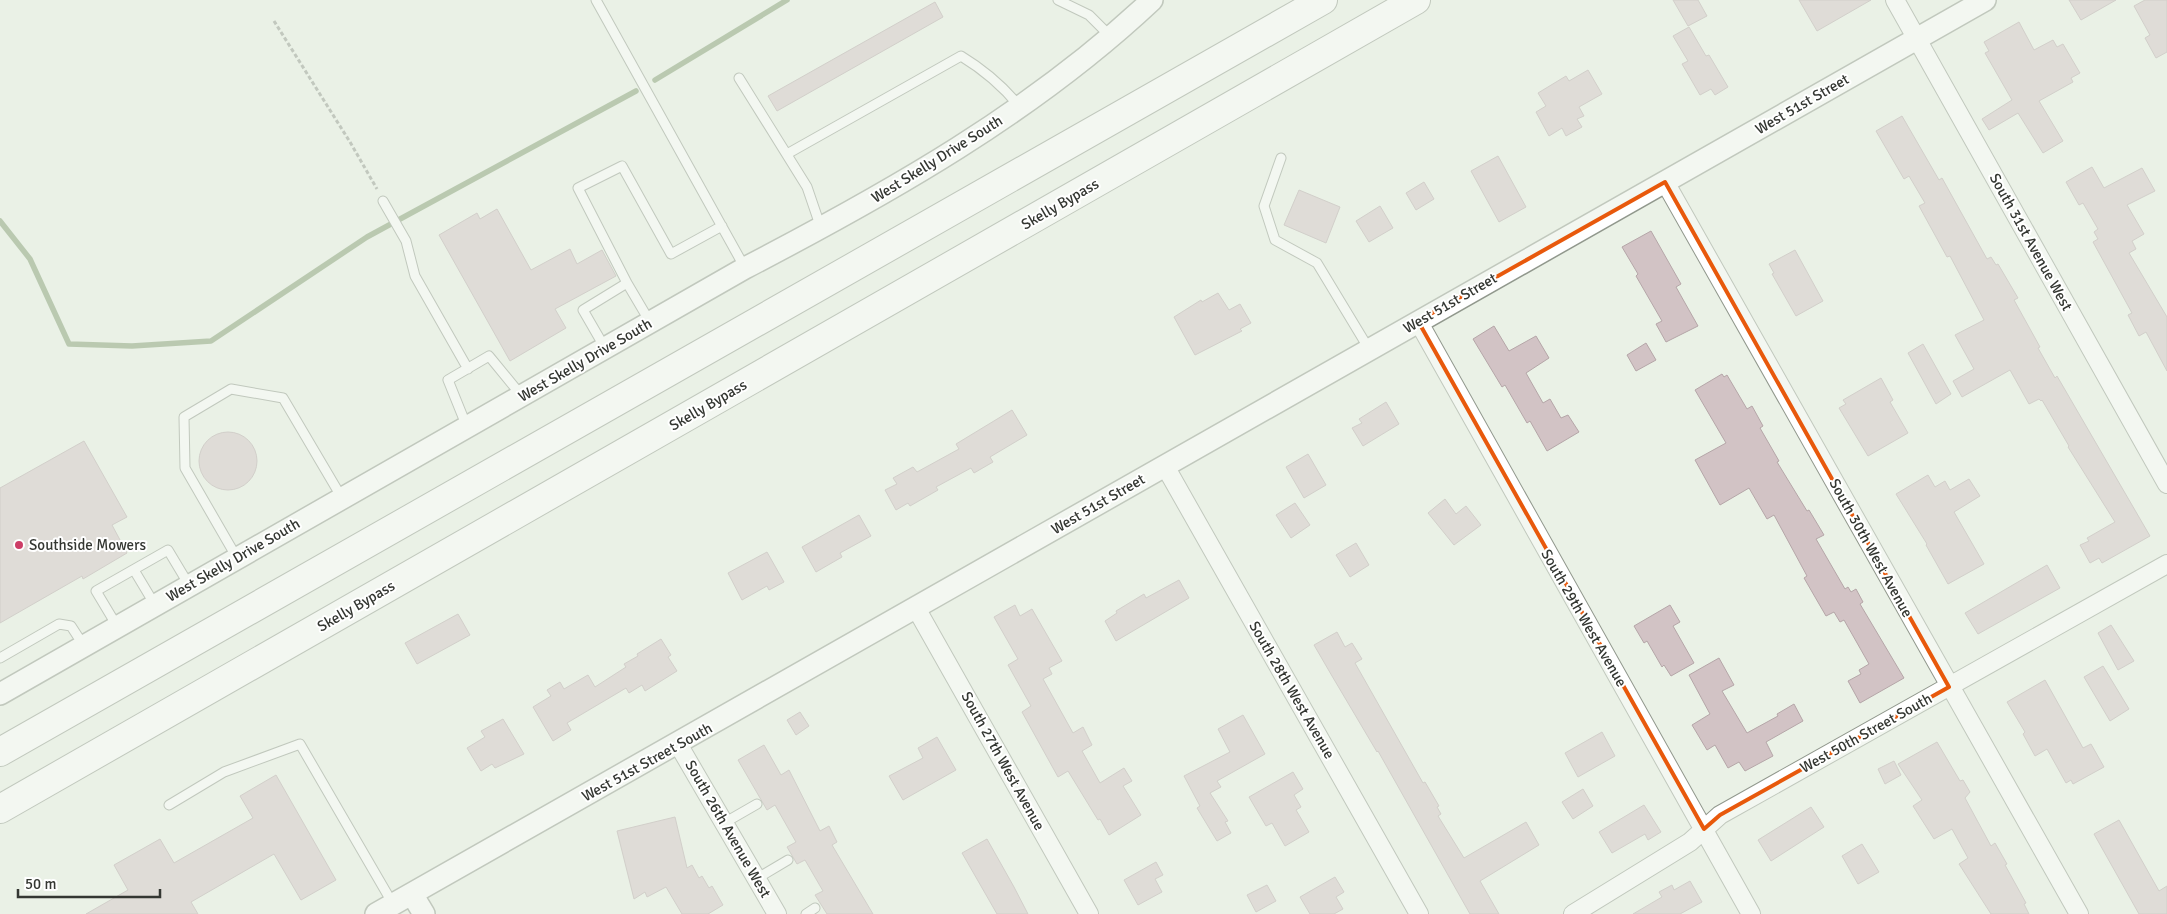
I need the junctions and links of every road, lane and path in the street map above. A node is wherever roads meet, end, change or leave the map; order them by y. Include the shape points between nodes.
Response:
1 (596, 0) edge
2 (1058, 0) edge
3 (1152, 0) edge
4 (1285, 0) edge
5 (1323, 0) edge
6 (1416, 0) edge
7 (1895, 0) edge
8 (1984, 0) edge
9 (274, 21) dead end
10 (1112, 37) junction
11 (1917, 39) junction
12 (739, 78) dead end
13 (1020, 107) junction
14 (1120, 115) junction
15 (787, 154) junction
16 (1281, 158) dead end
17 (1665, 182) junction
18 (383, 201) joint
19 (722, 226) junction
20 (821, 228) junction
21 (745, 268) junction
22 (627, 283) junction
23 (1418, 322) junction
24 (650, 323) junction
25 (605, 348) junction
26 (1369, 350) junction
27 (468, 369) junction
28 (522, 396) junction
29 (467, 426) junction
30 (1165, 466) junction
31 (2167, 484) edge
32 (342, 498) junction
33 (238, 558) junction
34 (2167, 564) edge
35 (134, 570) junction
36 (189, 586) junction
37 (155, 605) junction
38 (916, 608) junction
39 (118, 626) junction
40 (84, 646) junction
41 (0, 658) edge
42 (1949, 687) junction
43 (0, 694) edge
44 (678, 744) junction
45 (0, 752) edge
46 (758, 804) dead end
47 (169, 805) dead end
48 (0, 809) edge
49 (724, 823) junction
50 (1704, 829) junction
51 (788, 860) dead end
52 (756, 879) junction
53 (412, 894) junction
54 (816, 908) dead end
55 (385, 909) edge
56 (424, 914) edge
57 (777, 914) edge
58 (806, 914) edge
59 (1089, 914) edge
60 (1419, 914) edge
61 (1573, 914) edge
62 (1751, 914) edge
63 (2079, 914) edge

1 - 19 lane
2 - 10 lane via 1089,14
3 - 10 street, West Skelly Drive South
4 - 14 highway
5 - 14 highway
6 - 48 highway, Skelly Bypass
7 - 11 street, South 31st Avenue West
8 - 11 street, West 51st Street
9 - 18 path
10 - 13 street, West Skelly Drive South
11 - 17 street, West 51st Street
11 - 31 street, South 31st Avenue West
12 - 15 lane
13 - 15 lane via 986,71 961,56
13 - 20 street, West Skelly Drive South via 933,164
14 - 45 highway
15 - 20 lane via 807,187
16 - 26 lane via 1264,206 1275,240 1317,263
17 - 23 street, West 51st Street
17 - 42 street, South 30th West Avenue
18 - 27 lane via 406,241 415,276
19 - 21 lane
19 - 22 lane via 671,254 622,166 578,188
20 - 21 street, West Skelly Drive South
21 - 24 street, West Skelly Drive South
22 - 24 lane
22 - 25 lane via 583,310
23 - 26 street, West 51st Street
23 - 50 street, South 29th West Avenue
24 - 25 street, West Skelly Drive South
25 - 28 street, West Skelly Drive South
26 - 30 street, West 51st Street
27 - 28 lane via 489,356
27 - 29 lane via 448,380
28 - 29 street, West Skelly Drive South
29 - 32 street, West Skelly Drive South
30 - 38 street, West 51st Street
30 - 60 street, South 28th West Avenue
32 - 33 street, West Skelly Drive South
32 - 33 lane via 284,398 231,389 184,416 186,468
33 - 36 street, West Skelly Drive South
34 - 42 street, West 50th Street South
35 - 36 lane via 168,550
35 - 37 lane
35 - 39 lane via 96,591
36 - 37 street, West Skelly Drive South
37 - 39 street, West Skelly Drive South
38 - 44 street, West 51st Street South
38 - 59 street, South 27th West Avenue
39 - 40 street, West Skelly Drive South
40 - 41 lane via 72,626 59,624
40 - 43 street, West Skelly Drive South
42 - 50 street, West 50th Street South via 1720,815
42 - 63 street, South 30th West Avenue
44 - 49 street, South 26th Avenue West
44 - 53 street, West 51st Street South
46 - 49 lane
47 - 55 lane via 224,772 300,744
49 - 52 street, South 26th Avenue West
50 - 61 street, West 50th Street South via 1690,842
50 - 62 street, South 29th West Avenue
51 - 52 lane
52 - 57 street, South 26th Avenue West
53 - 55 street, West 51st Street South
53 - 56 street
54 - 58 lane

